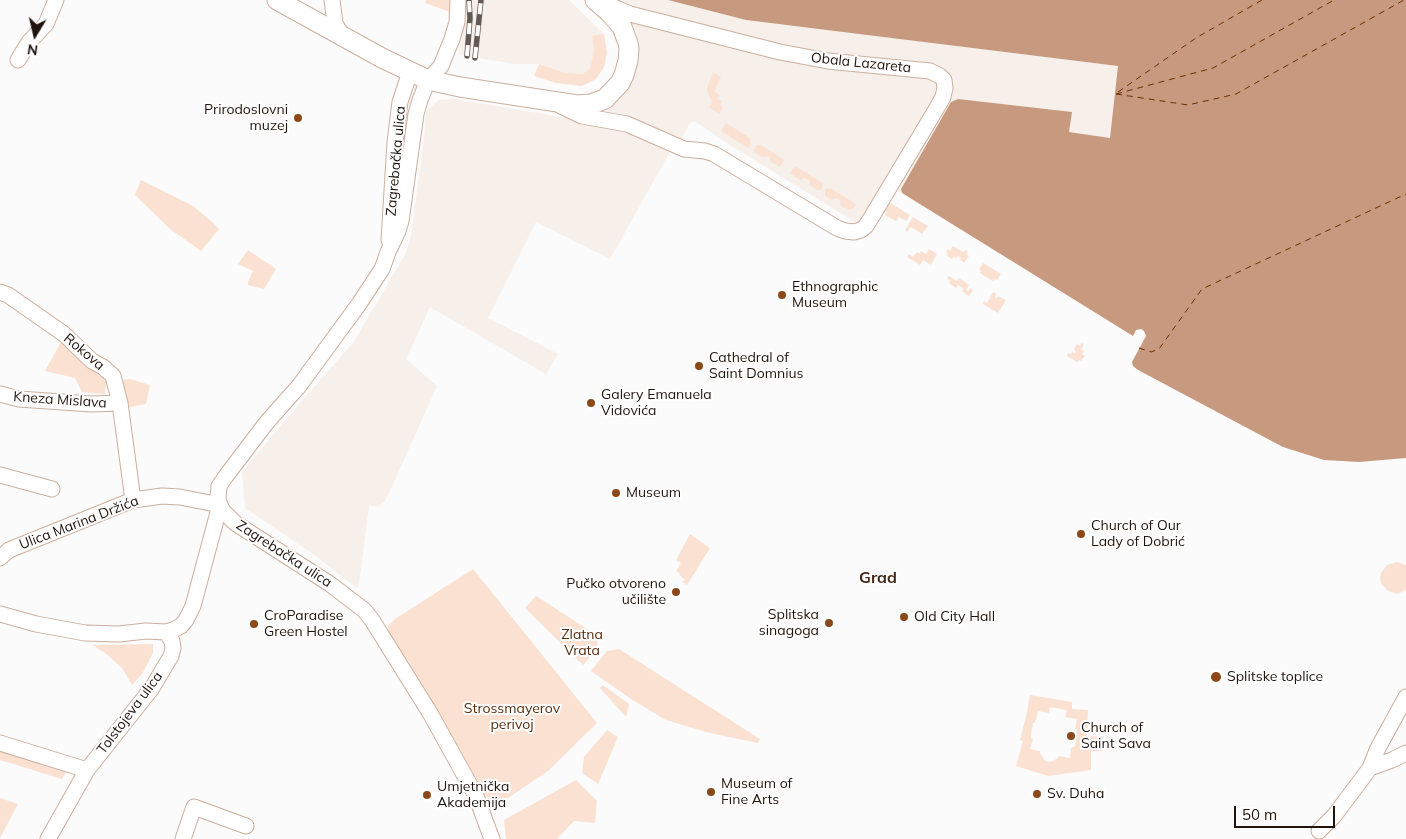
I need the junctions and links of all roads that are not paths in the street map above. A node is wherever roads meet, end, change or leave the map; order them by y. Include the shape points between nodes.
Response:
1 (56, 0) edge
2 (277, 0) edge
3 (332, 0) edge
4 (458, 0) edge
5 (597, 0) edge
6 (341, 34) junction
7 (18, 60) dead end
8 (410, 72) junction
9 (428, 80) junction
10 (554, 102) junction
11 (388, 252) junction
12 (0, 292) edge
13 (0, 394) edge
14 (120, 403) junction
15 (0, 475) edge
16 (52, 489) dead end
17 (133, 500) junction
18 (220, 505) junction
19 (0, 558) edge
20 (0, 614) edge
21 (166, 632) junction
22 (1406, 696) edge
23 (0, 743) edge
24 (1406, 753) edge
25 (1370, 768) junction
26 (87, 770) junction
27 (246, 826) dead end
28 (1319, 832) dead end
29 (48, 839) edge
30 (183, 839) edge
31 (492, 839) edge

1 - 7 street via 46,24
2 - 6 main road
3 - 6 street via 335,23
4 - 9 street, Zagrebačka ulica via 452,39 441,66
5 - 10 main road via 617,20 626,35 629,56 624,75 616,88 598,102 578,105
5 - 10 street, Obala Lazareta via 630,14 772,50 828,61 934,72 944,80 943,97 866,226 850,232 837,228 714,154 684,149 627,124 582,116
6 - 8 main road
8 - 9 main road
8 - 11 street, Zagrebačka ulica via 400,102
9 - 10 main road
9 - 11 street, Zagrebačka ulica via 416,114 401,221
11 - 18 street, Zagrebačka ulica via 382,270 359,304 299,386 223,480 218,492
12 - 14 street, Rokova via 64,334 113,376
13 - 14 street, Kneza Mislava via 19,400
14 - 17 street, Rokova
15 - 16 street
17 - 18 street, Ulica Marina Držića via 180,497
17 - 19 street, Ulica Marina Držića via 9,550
18 - 21 street via 194,606 181,626
18 - 31 street, Zagrebačka ulica via 228,518 364,610 430,713 476,796
20 - 21 street via 85,633
21 - 26 street, Tolstojeva ulica via 172,641 171,656 152,688
22 - 25 street
23 - 26 street
24 - 25 street
25 - 28 street
26 - 29 street, Tolstojeva ulica
27 - 30 street via 194,807

